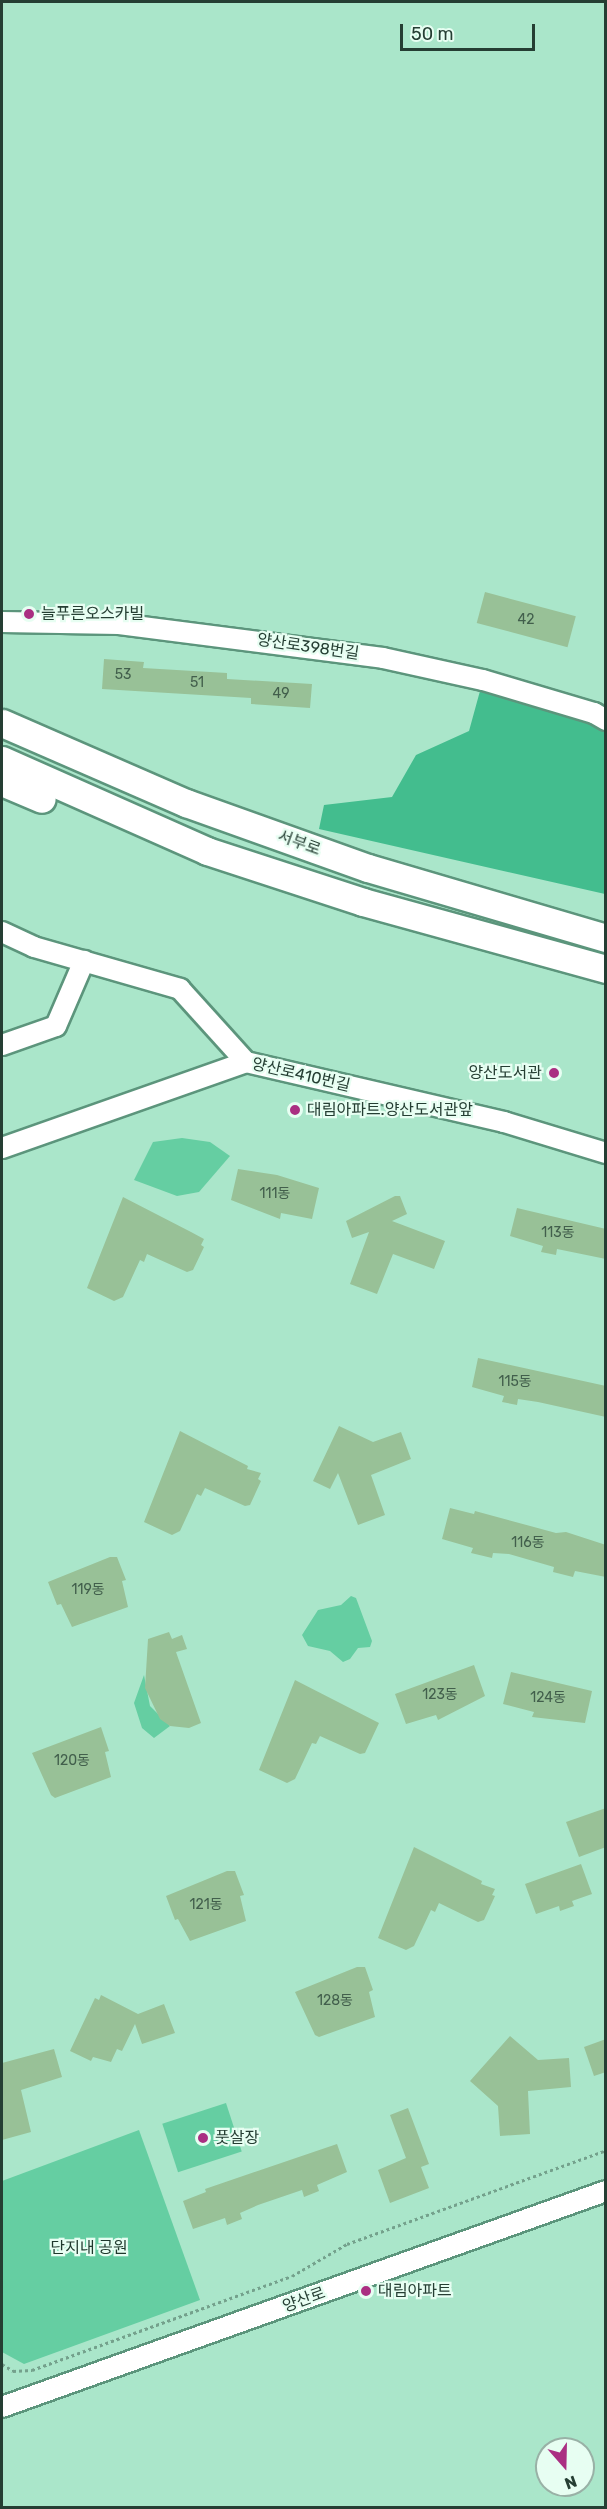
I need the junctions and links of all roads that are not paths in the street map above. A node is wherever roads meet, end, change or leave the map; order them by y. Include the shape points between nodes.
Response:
1 (2, 622) edge
2 (606, 720) edge
3 (2, 723) edge
4 (2, 760) edge
5 (2, 782) edge
6 (207, 851) junction
7 (2, 932) edge
8 (606, 938) edge
9 (84, 961) junction
10 (606, 969) edge
11 (2, 1045) edge
12 (246, 1062) junction
13 (2, 1148) edge
14 (606, 1153) edge
15 (606, 2191) edge
16 (2, 2408) edge

1 - 2 street, 양산로398번길 via 119,624 383,658 483,680
3 - 8 main road, 서부로 via 207,811 368,868
4 - 6 main road
5 - 6 main road via 123,834
6 - 10 main road via 363,902
7 - 9 street via 34,947
9 - 11 street via 56,1026
9 - 12 street via 180,989
12 - 13 street, 양산로410번길
12 - 14 street, 양산로410번길 via 504,1122
15 - 16 street, 양산로

